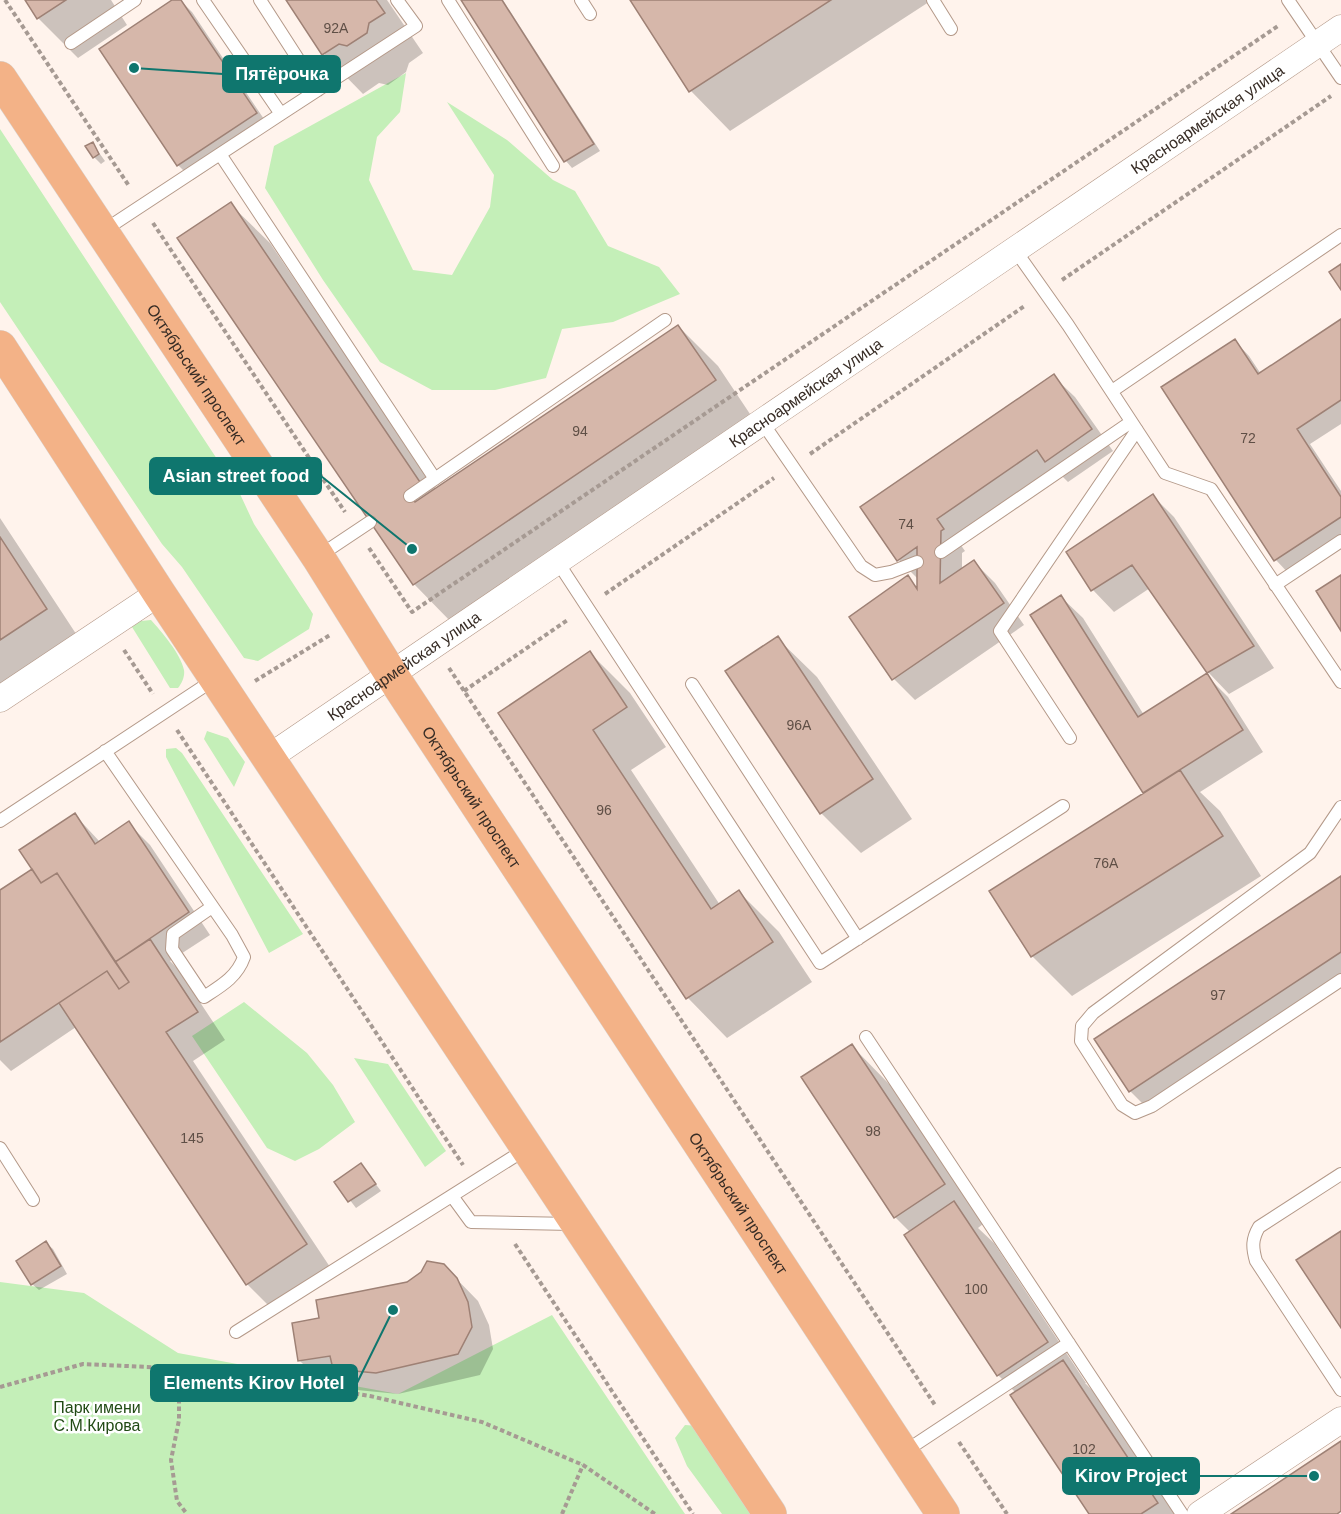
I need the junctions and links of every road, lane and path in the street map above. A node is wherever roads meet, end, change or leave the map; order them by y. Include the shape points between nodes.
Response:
1 (4, 0) edge
2 (135, 0) edge
3 (203, 0) edge
4 (260, 0) edge
5 (398, 0) edge
6 (448, 0) edge
7 (581, 0) edge
8 (933, 0) edge
9 (1288, 0) edge
10 (1297, 13) junction
11 (590, 14) dead end
12 (1341, 28) edge
13 (951, 29) dead end
14 (71, 43) dead end
15 (1317, 44) junction
16 (0, 78) edge
17 (1341, 78) edge
18 (318, 90) junction
19 (1332, 95) dead end
20 (281, 114) junction
21 (220, 154) junction
22 (553, 166) dead end
23 (142, 205) junction
24 (102, 231) junction
25 (1341, 235) edge
26 (1016, 250) junction
27 (1045, 292) junction
28 (665, 320) dead end
29 (0, 347) edge
30 (1112, 391) junction
31 (762, 422) junction
32 (1134, 426) junction
33 (792, 466) junction
34 (435, 479) junction
35 (410, 496) dead end
36 (370, 522) dead end
37 (357, 531) junction
38 (1341, 541) edge
39 (941, 552) dead end
40 (318, 557) junction
41 (557, 561) junction
42 (917, 562) dead end
43 (1275, 585) junction
44 (159, 593) junction
45 (587, 607) junction
46 (109, 627) junction
47 (330, 635) dead end
48 (444, 660) dead end
49 (391, 674) junction
50 (216, 678) junction
51 (254, 681) dead end
52 (1341, 682) edge
53 (692, 684) dead end
54 (464, 691) junction
55 (0, 699) edge
56 (165, 711) junction
57 (1070, 738) dead end
58 (105, 751) junction
59 (268, 758) junction
60 (1062, 806) dead end
61 (1341, 807) edge
62 (0, 821) edge
63 (212, 907) junction
64 (858, 939) junction
65 (1341, 980) edge
66 (866, 1037) dead end
67 (0, 1148) edge
68 (527, 1148) junction
69 (1341, 1174) edge
70 (474, 1182) junction
71 (452, 1196) junction
72 (33, 1200) dead end
73 (501, 1223) junction
74 (578, 1224) junction
75 (236, 1332) dead end
76 (1069, 1343) junction
77 (179, 1369) junction
78 (0, 1387) edge
79 (1341, 1390) edge
80 (1341, 1420) edge
81 (947, 1423) junction
82 (903, 1453) junction
83 (583, 1465) junction
84 (187, 1514) edge
85 (562, 1514) edge
86 (655, 1514) edge
87 (693, 1514) edge
88 (770, 1514) edge
89 (943, 1514) edge
90 (1007, 1514) edge
91 (1182, 1514) edge
92 (1200, 1514) edge

1 - 23 path
2 - 14 lane
3 - 20 lane
4 - 18 lane
5 - 18 lane via 416,26
6 - 22 lane
7 - 11 lane
8 - 13 lane
9 - 10 lane
10 - 15 lane
10 - 37 path via 412,612
12 - 15 street, Красноармейская улица
15 - 17 lane
15 - 26 street, Красноармейская улица
16 - 24 main road, Октябрьский проспект
18 - 20 lane
19 - 27 path
20 - 21 lane
21 - 23 lane
21 - 34 lane
23 - 24 lane
23 - 37 path
24 - 40 main road, Октябрьский проспект
25 - 30 lane
26 - 27 lane
26 - 31 street, Красноармейская улица
27 - 30 lane
27 - 33 path
28 - 34 lane
29 - 44 main road
30 - 32 lane
31 - 33 lane
31 - 41 street, Красноармейская улица
32 - 39 lane
32 - 43 lane via 1165,473 1211,489
32 - 57 lane via 1000,631
33 - 42 lane via 861,566 874,575
33 - 45 path
34 - 35 lane
36 - 37 lane
37 - 40 lane
38 - 43 lane
40 - 49 main road, Октябрьский проспект
41 - 45 lane
41 - 49 street, Красноармейская улица
43 - 52 lane
44 - 46 street
44 - 50 main road
45 - 54 path
45 - 64 lane via 820,963
46 - 55 street
46 - 56 path
47 - 51 path
48 - 54 path
49 - 59 street, Красноармейская улица
49 - 82 main road, Октябрьский проспект
50 - 56 lane
50 - 59 main road
53 - 64 lane
54 - 81 path
56 - 58 lane
56 - 70 path
58 - 62 lane
58 - 63 lane
59 - 68 main road
60 - 64 lane
61 - 65 lane via 1310,853 1093,1012 1082,1026 1081,1041 1122,1105 1135,1113 1152,1106
63 - 63 lane via 244,957 230,979 204,997 172,949 172,934
66 - 76 lane
67 - 72 lane
68 - 70 lane
68 - 74 main road
69 - 79 lane via 1259,1227 1252,1249 1256,1261
70 - 71 lane
71 - 73 lane via 471,1222
71 - 75 lane
73 - 74 lane
73 - 87 path
74 - 88 main road
76 - 81 lane
76 - 91 lane
77 - 78 path via 83,1364
77 - 83 path via 213,1370 370,1396 482,1422
77 - 84 path via 179,1420 171,1460 177,1501
80 - 92 street
81 - 82 lane
81 - 90 path
82 - 89 main road, Октябрьский проспект
83 - 85 path
83 - 86 path

